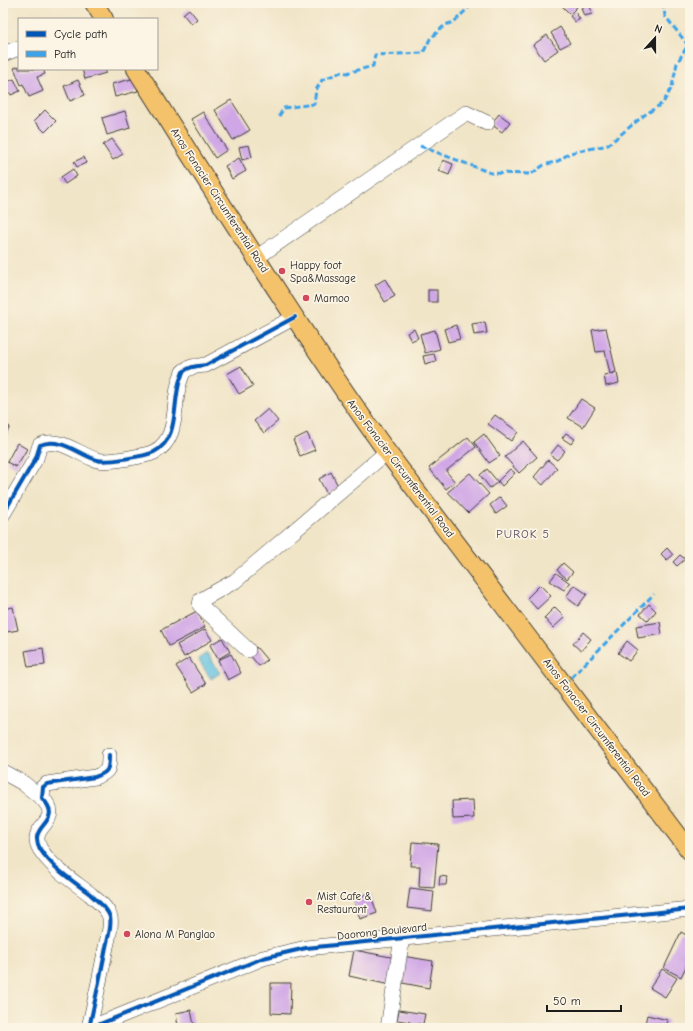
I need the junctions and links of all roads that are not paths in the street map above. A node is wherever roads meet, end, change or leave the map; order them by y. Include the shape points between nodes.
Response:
1 (18, 48) edge
2 (3, 54) edge
3 (137, 70) edge
4 (487, 123) dead end
5 (256, 258) junction
6 (295, 317) junction
7 (387, 452) junction
8 (3, 514) edge
9 (248, 650) dead end
10 (109, 755) dead end
11 (3, 772) edge
12 (42, 798) junction
13 (690, 851) edge
14 (690, 909) edge
15 (402, 938) junction
16 (90, 1028) edge
17 (388, 1028) edge

1 - 2 street
3 - 5 main road, Anos Fonacier Circumferential Road
4 - 5 street via 466,113
5 - 6 main road, Anos Fonacier Circumferential Road
6 - 7 main road, Anos Fonacier Circumferential Road
6 - 8 street via 206,365 192,367 183,373 178,386 171,434 164,446 153,453 111,461 98,460 60,444 46,442 40,445 36,458
7 - 9 street via 235,581 201,600 200,605
7 - 13 main road, Anos Fonacier Circumferential Road
10 - 12 street via 108,770 102,774 47,784 43,787
11 - 12 street via 30,787
12 - 16 street via 50,808 50,815 37,836 40,849 58,869 107,910 110,917 105,957
14 - 15 street, Daorong Boulevard
15 - 16 street, Daorong Boulevard via 306,948 264,958
15 - 17 street

